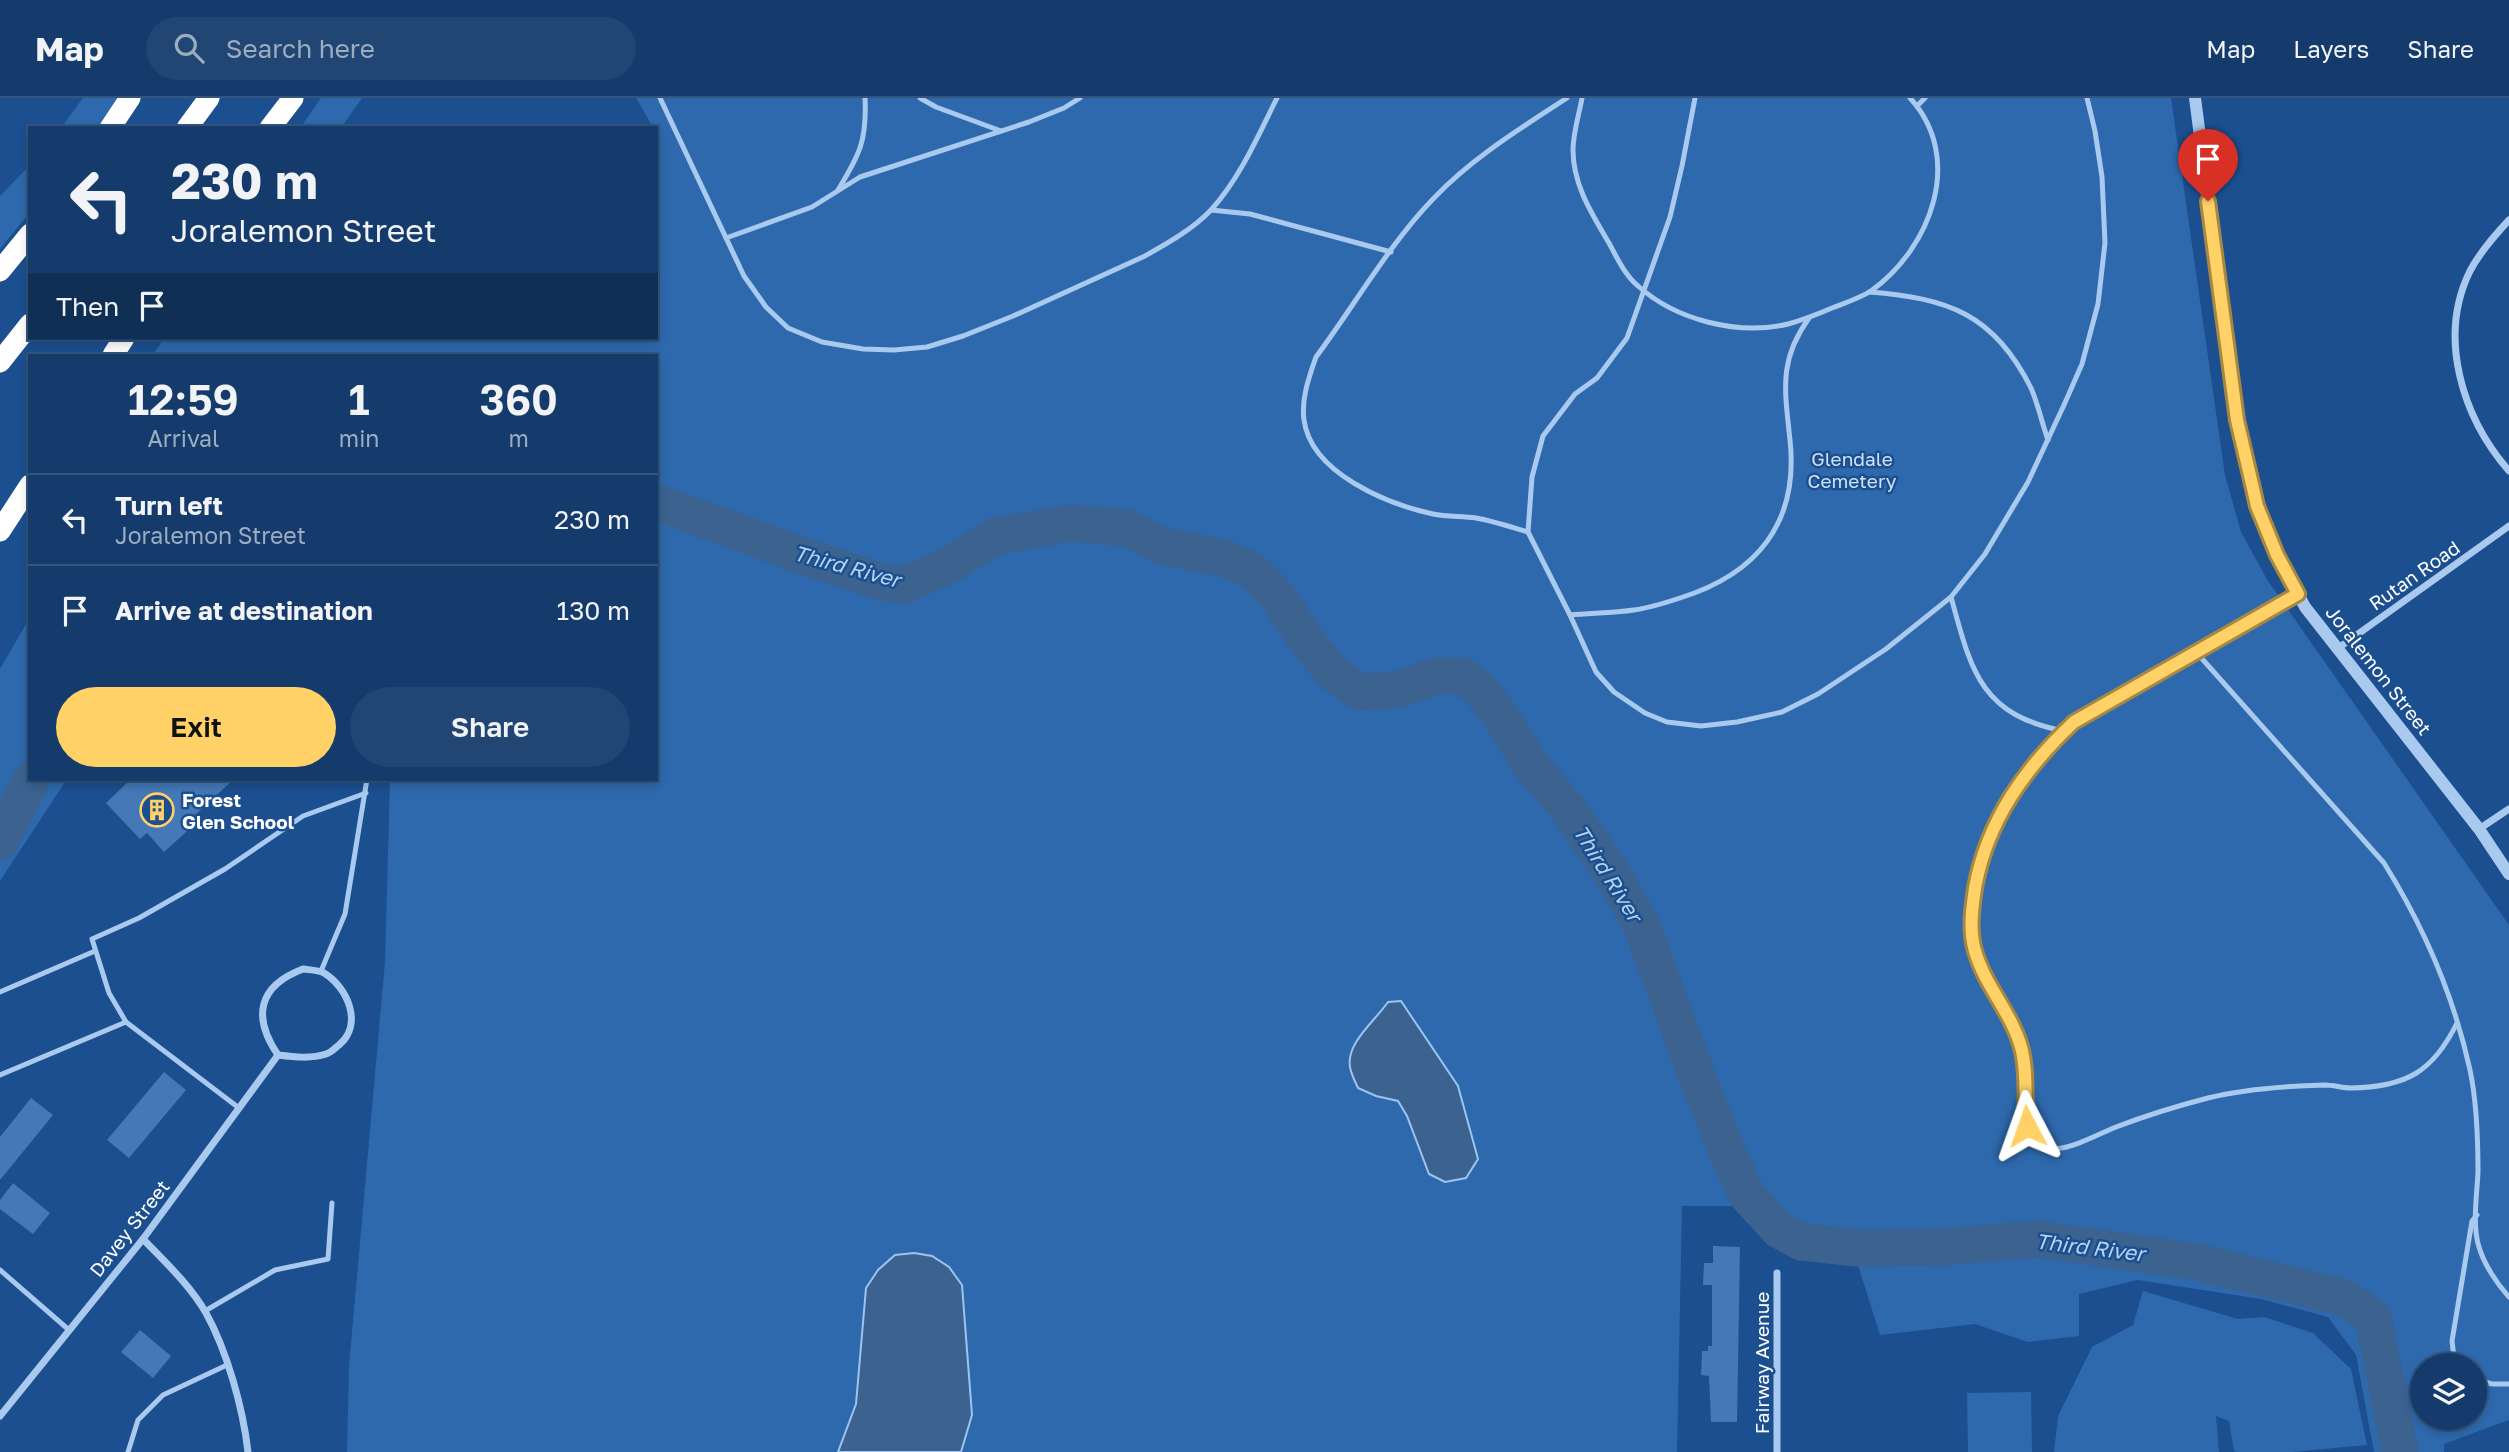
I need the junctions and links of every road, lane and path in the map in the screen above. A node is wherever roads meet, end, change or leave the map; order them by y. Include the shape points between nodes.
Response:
1 (130, 98) edge
2 (209, 98) edge
3 (274, 98) edge
4 (293, 98) edge
5 (660, 98) edge
6 (865, 98) edge
7 (920, 98) edge
8 (1080, 98) edge
9 (1277, 98) edge
10 (1567, 98) edge
11 (1582, 98) edge
12 (1695, 98) edge
13 (1910, 98) edge
14 (1925, 98) edge
15 (2087, 98) edge
16 (2195, 98) edge
17 (1917, 106) junction
18 (111, 126) edge
19 (188, 126) edge
20 (257, 126) edge
21 (272, 126) edge
22 (1002, 131) junction
23 (836, 192) junction
24 (1211, 210) junction
25 (2509, 220) edge
26 (28, 236) edge
27 (726, 238) junction
28 (1391, 252) junction
29 (0, 271) edge
30 (1643, 290) junction
31 (1869, 292) junction
32 (1809, 318) junction
33 (28, 327) edge
34 (0, 362) edge
35 (2048, 440) junction
36 (2509, 471) edge
37 (28, 488) edge
38 (2509, 526) edge
39 (0, 531) edge
40 (1528, 532) junction
41 (2298, 594) junction
42 (1951, 597) junction
43 (1570, 615) junction
44 (2337, 649) junction
45 (2196, 652) junction
46 (2064, 731) junction
47 (367, 781) edge
48 (366, 793) junction
49 (2509, 808) edge
50 (2479, 829) junction
51 (2509, 874) edge
52 (96, 951) junction
53 (321, 971) junction
54 (0, 992) edge
55 (126, 1022) junction
56 (2457, 1023) junction
57 (278, 1055) junction
58 (0, 1075) edge
59 (239, 1108) junction
60 (332, 1203) dead end
61 (2476, 1215) junction
62 (143, 1238) junction
63 (0, 1270) edge
64 (1777, 1273) dead end
65 (2509, 1297) edge
66 (205, 1311) junction
67 (69, 1330) junction
68 (2453, 1353) edge
69 (227, 1365) junction
70 (2487, 1383) edge
71 (2509, 1384) edge
72 (0, 1416) edge
73 (128, 1452) edge
74 (248, 1452) edge
75 (1777, 1452) edge

1 - 18 highway
2 - 19 highway
3 - 20 highway
4 - 21 highway
5 - 27 lane
6 - 23 lane via 861,149
7 - 22 lane
8 - 22 lane
9 - 24 lane via 1243,164
10 - 28 lane via 1450,183
11 - 30 lane via 1573,147 1580,188 1626,273
12 - 30 lane via 1670,217
13 - 17 lane
14 - 17 lane
15 - 35 lane via 2102,177 2105,243 2098,304 2082,364
16 - 41 street, Joralemon Street via 2237,420 2257,506
17 - 31 lane via 1937,152 1937,194 1914,247
22 - 23 lane via 860,177
23 - 27 lane via 812,207
24 - 27 lane via 1145,256 1013,316 927,347 894,350 822,342 788,328 751,286
24 - 28 lane via 1250,214
25 - 36 street via 2470,272 2459,302 2455,333 2457,365 2477,428
26 - 29 highway
28 - 40 lane via 1316,358 1304,402 1307,434 1338,473 1396,504
30 - 32 lane via 1675,310 1722,325 1785,325
30 - 40 lane via 1627,338 1614,359 1575,394 1543,436 1532,477
31 - 32 lane
31 - 35 lane via 1927,299 1977,320 2011,355 2032,390
32 - 43 lane via 1795,337 1784,381 1791,466 1783,514 1759,552 1725,580 1691,594 1634,610
33 - 34 highway
35 - 42 lane via 1985,554
37 - 39 highway
38 - 44 street, Rutan Road
40 - 43 lane
41 - 44 street, Joralemon Street
41 - 45 lane
42 - 43 lane via 1886,649 1818,694 1782,712 1701,726 1667,722 1614,692 1596,672
42 - 46 lane via 1966,653 1976,676 1992,695 2007,711
44 - 50 street, Joralemon Street
45 - 46 lane
45 - 56 lane via 2384,863 2436,961
46 - 56 lane via 2027,772 2000,813 1979,869 1971,925 1983,975 2012,1022 2020,1045 2031,1140 2042,1148 2055,1149 2168,1110 2235,1094 2399,1082 2435,1059
47 - 48 lane
48 - 52 lane via 303,816 225,869 92,939
48 - 53 lane via 345,914
49 - 50 street
50 - 51 street, Joralemon Street
52 - 54 lane
52 - 55 lane via 109,993
53 - 57 street via 303,969 285,976 269,990 262,1012 265,1033
53 - 57 street via 348,999 353,1019 347,1039 328,1054
55 - 58 lane
55 - 59 lane
56 - 61 lane via 2475,1112
57 - 59 street, Davey Street
59 - 62 street, Davey Street
60 - 66 lane via 328,1259 275,1270
61 - 65 lane via 2479,1246 2499,1287
61 - 68 lane
62 - 66 street
62 - 67 street, Davey Street
63 - 67 lane
64 - 75 street, Fairway Avenue
66 - 69 street
67 - 72 street, Davey Street
69 - 73 lane via 163,1395 138,1420
69 - 74 street
70 - 71 lane

